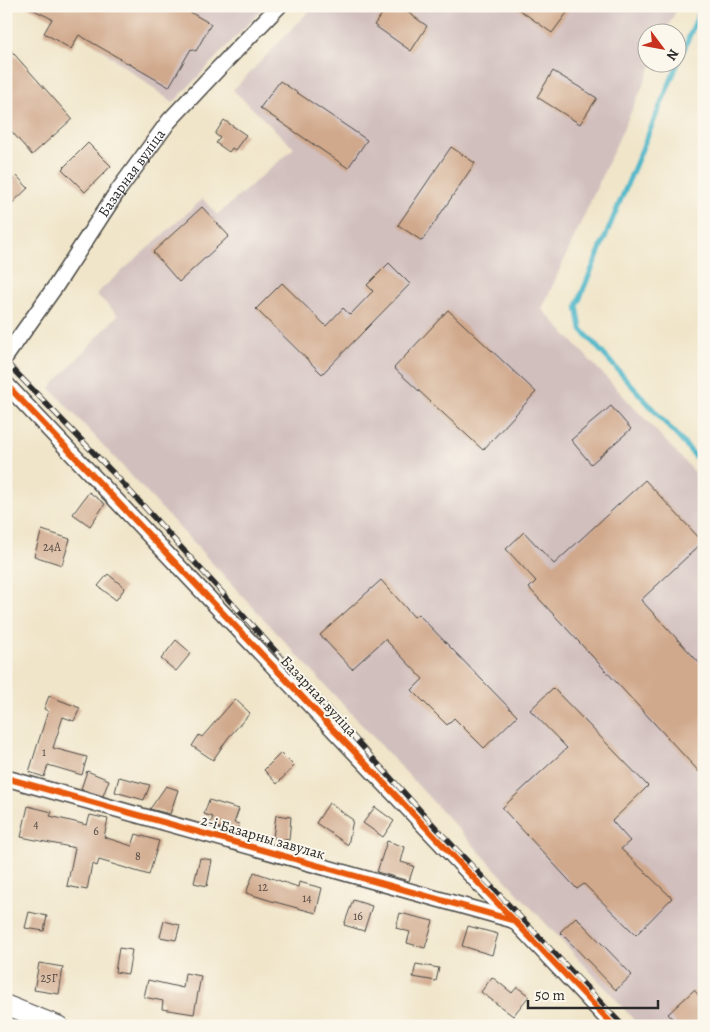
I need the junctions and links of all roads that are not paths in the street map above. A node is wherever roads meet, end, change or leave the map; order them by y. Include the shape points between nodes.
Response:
1 (279, 6) edge
2 (6, 356) edge
3 (6, 384) edge
4 (6, 778) edge
5 (513, 920) junction
6 (6, 1005) edge
7 (59, 1026) edge
8 (614, 1026) edge

1 - 2 street, Базарная вуліца via 169,121
3 - 5 street, Базарная вуліца
4 - 5 street, 2-і Базарны завулак
5 - 8 street, Базарная вуліца
6 - 7 street

